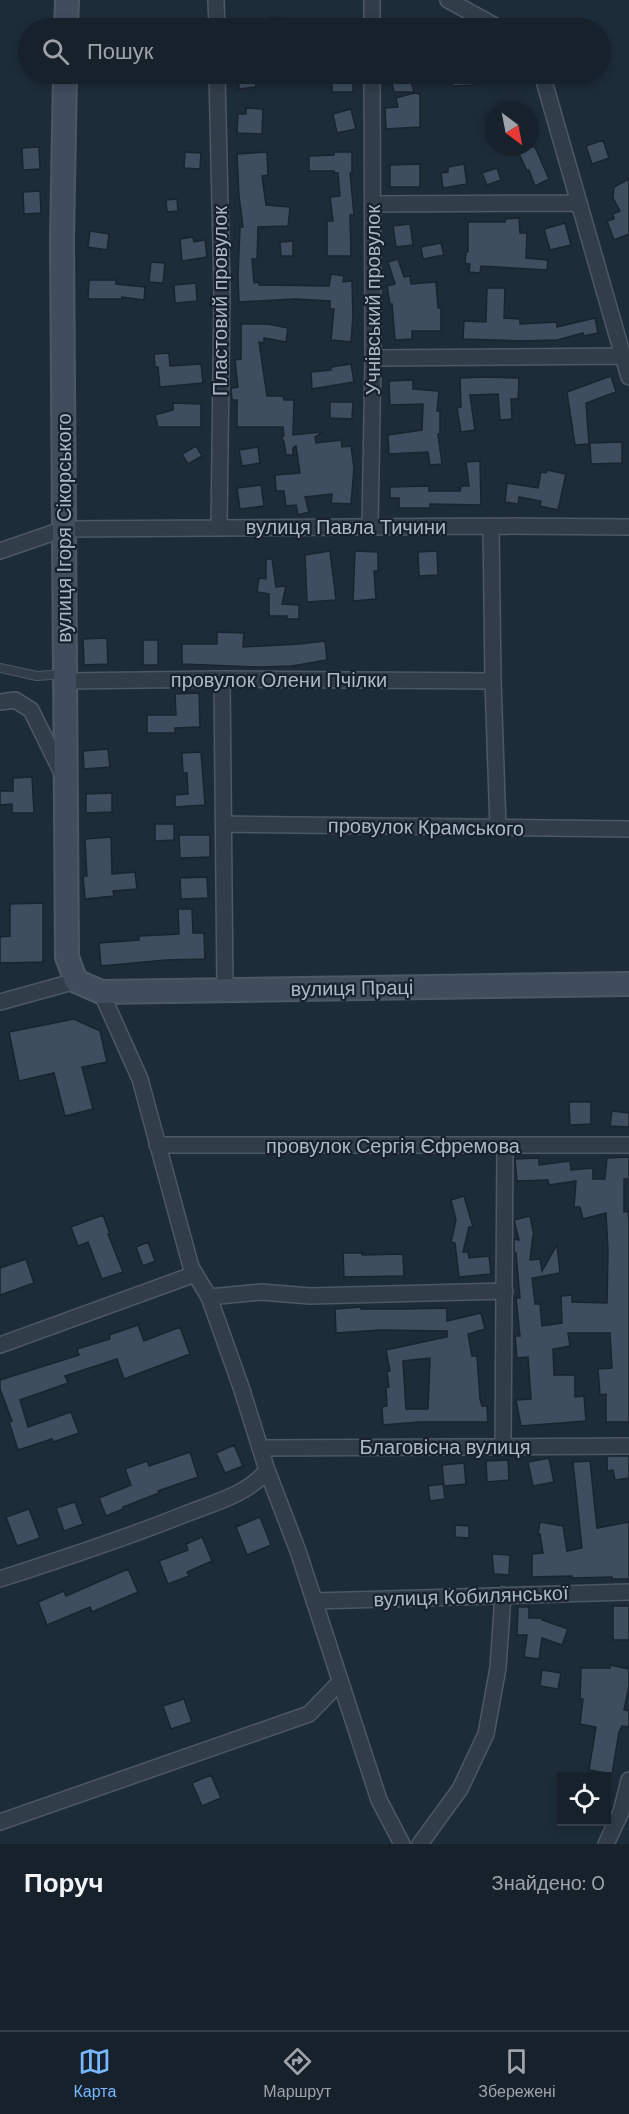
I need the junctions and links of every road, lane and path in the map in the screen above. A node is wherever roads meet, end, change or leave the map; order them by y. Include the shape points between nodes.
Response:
1 (67, 0) edge
2 (216, 0) edge
3 (372, 0) edge
4 (448, 0) edge
5 (66, 18) edge
6 (217, 18) edge
7 (372, 18) edge
8 (481, 18) edge
9 (65, 84) edge
10 (218, 84) edge
11 (372, 84) edge
12 (545, 84) edge
13 (579, 202) junction
14 (373, 204) junction
15 (623, 356) junction
16 (373, 357) junction
17 (629, 377) edge
18 (491, 526) junction
19 (370, 527) junction
20 (629, 527) edge
21 (219, 528) junction
22 (64, 529) junction
23 (0, 551) edge
24 (0, 668) edge
25 (65, 677) junction
26 (222, 679) junction
27 (493, 681) junction
28 (0, 702) edge
29 (66, 780) junction
30 (223, 824) junction
31 (498, 828) junction
32 (629, 829) edge
33 (76, 981) junction
34 (629, 984) edge
35 (225, 990) junction
36 (101, 992) junction
37 (0, 1002) edge
38 (157, 1145) junction
39 (629, 1145) edge
40 (505, 1146) junction
41 (195, 1274) junction
42 (505, 1291) junction
43 (209, 1297) junction
44 (0, 1345) edge
45 (629, 1446) edge
46 (503, 1447) junction
47 (260, 1448) junction
48 (267, 1470) junction
49 (0, 1579) edge
50 (629, 1592) edge
51 (503, 1595) junction
52 (314, 1601) junction
53 (340, 1682) junction
54 (629, 1780) edge
55 (0, 1822) edge
56 (402, 1844) edge
57 (420, 1844) edge
58 (606, 1844) edge

1 - 5 main road
2 - 6 street
3 - 7 street
4 - 8 street
9 - 22 main road, вулиця Ігоря Сікорського
10 - 21 street, Пластовий провулок via 222,292
11 - 14 street, Учнівський провулок
12 - 13 street
13 - 14 street
13 - 15 street
14 - 16 street, Учнівський провулок
15 - 16 street
15 - 17 street
16 - 19 street, Учнівський провулок
18 - 19 street, вулиця Павла Тичини
18 - 20 street, вулиця Павла Тичини
18 - 27 street
19 - 21 street, вулиця Павла Тичини
21 - 22 street, вулиця Павла Тичини
22 - 23 street, вулиця Павла Тичини
22 - 25 main road, вулиця Ігоря Сікорського
24 - 25 lane
25 - 26 street, провулок Олени Пчілки
25 - 29 main road, вулиця Ігоря Сікорського
26 - 27 street, провулок Олени Пчілки
26 - 30 street
27 - 31 street
28 - 29 street via 15,700 31,710
29 - 33 main road, вулиця Ігоря Сікорського via 67,957
30 - 31 street, провулок Крамського
30 - 35 street
31 - 32 street, провулок Крамського
33 - 36 main road, вулиця Праці
33 - 37 street
34 - 35 main road, вулиця Праці
35 - 36 main road, вулиця Праці
36 - 38 street via 140,1079
38 - 40 street, провулок Сергія Єфремова
38 - 41 street
39 - 40 street, провулок Сергія Єфремова
40 - 42 street
41 - 43 street
41 - 44 street
42 - 43 street via 310,1296 261,1292
42 - 46 street
43 - 47 street
45 - 46 street, Благовісна вулиця
46 - 47 street, Благовісна вулиця
47 - 48 street
48 - 49 street via 259,1481 236,1493 120,1539
48 - 52 street
50 - 51 street, вулиця Кобилянської
51 - 52 street, вулиця Кобилянської
51 - 57 street via 498,1668 486,1734 460,1790
52 - 53 street
53 - 55 street via 309,1714
53 - 56 street via 379,1800
54 - 58 street via 621,1812

